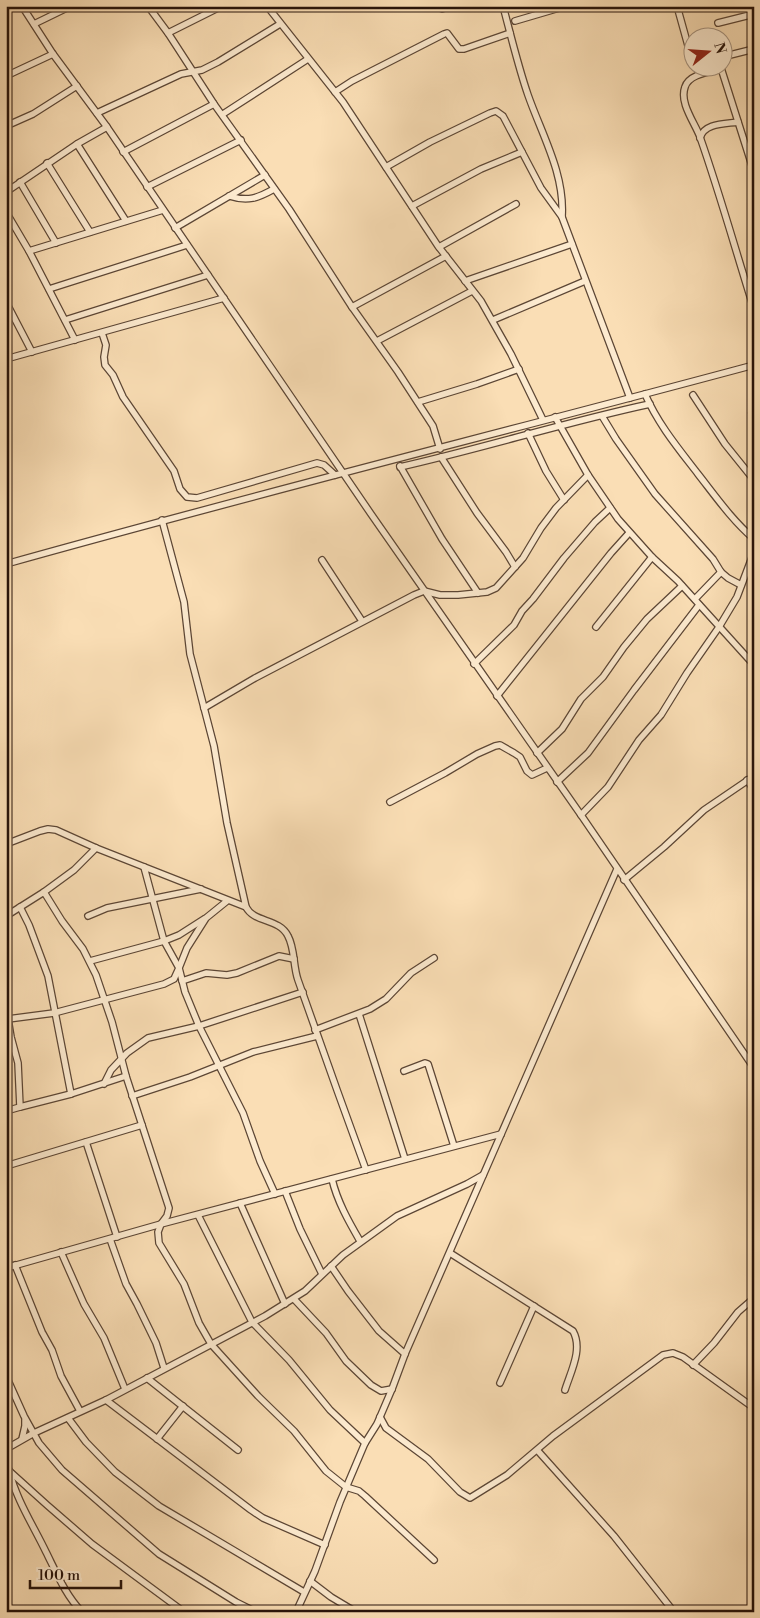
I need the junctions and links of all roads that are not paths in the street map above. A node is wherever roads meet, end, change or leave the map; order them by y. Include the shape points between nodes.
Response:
1 (22, 6) edge
2 (71, 6) edge
3 (148, 6) edge
4 (222, 6) edge
5 (267, 6) edge
6 (451, 6) edge
7 (503, 6) edge
8 (566, 6) edge
9 (677, 6) edge
10 (442, 9) dead end
11 (754, 14) edge
12 (514, 21) dead end
13 (34, 24) junction
14 (280, 24) junction
15 (718, 24) dead end
16 (683, 28) edge
17 (168, 33) junction
18 (510, 33) junction
19 (754, 48) edge
20 (54, 54) junction
21 (732, 54) edge
22 (308, 60) junction
23 (194, 72) junction
24 (6, 76) edge
25 (694, 78) edge
26 (724, 78) edge
27 (77, 86) junction
28 (335, 92) junction
29 (214, 104) junction
30 (96, 113) junction
31 (223, 114) junction
32 (738, 122) junction
33 (6, 126) edge
34 (107, 127) junction
35 (700, 138) junction
36 (241, 140) junction
37 (77, 144) junction
38 (123, 152) junction
39 (522, 152) junction
40 (48, 163) junction
41 (386, 167) junction
42 (754, 172) edge
43 (265, 176) junction
44 (20, 182) junction
45 (147, 187) junction
46 (8, 188) edge
47 (274, 188) junction
48 (229, 196) junction
49 (516, 204) dead end
50 (412, 206) junction
51 (163, 210) junction
52 (6, 212) edge
53 (562, 217) junction
54 (126, 221) junction
55 (175, 228) junction
56 (90, 232) junction
57 (56, 243) junction
58 (572, 244) junction
59 (187, 245) junction
60 (440, 247) junction
61 (29, 251) junction
62 (446, 256) junction
63 (208, 275) junction
64 (465, 281) junction
65 (585, 281) junction
66 (49, 288) junction
67 (472, 291) junction
68 (224, 298) junction
69 (6, 302) edge
70 (352, 307) junction
71 (754, 309) edge
72 (65, 320) junction
73 (493, 320) junction
74 (102, 332) junction
75 (76, 340) junction
76 (377, 342) junction
77 (32, 352) junction
78 (6, 359) edge
79 (754, 364) edge
80 (519, 369) junction
81 (645, 394) junction
82 (693, 395) dead end
83 (630, 398) junction
84 (418, 402) junction
85 (650, 404) junction
86 (602, 416) junction
87 (555, 417) junction
88 (543, 420) junction
89 (559, 426) junction
90 (528, 433) junction
91 (440, 448) junction
92 (441, 458) junction
93 (396, 459) junction
94 (400, 467) junction
95 (344, 472) junction
96 (335, 475) junction
97 (588, 475) junction
98 (754, 480) edge
99 (564, 500) junction
100 (610, 508) junction
101 (162, 520) junction
102 (630, 533) junction
103 (754, 539) edge
104 (754, 552) edge
105 (652, 557) junction
106 (322, 560) dead end
107 (6, 564) edge
108 (515, 567) junction
109 (721, 572) junction
110 (741, 585) junction
111 (682, 586) junction
112 (424, 591) junction
113 (478, 593) junction
114 (695, 600) junction
115 (699, 605) junction
116 (362, 621) junction
117 (596, 627) dead end
118 (719, 628) junction
119 (474, 664) junction
120 (754, 664) edge
121 (497, 696) junction
122 (204, 708) junction
123 (537, 754) junction
124 (547, 768) junction
125 (754, 776) edge
126 (748, 780) junction
127 (557, 782) junction
128 (754, 790) edge
129 (390, 802) dead end
130 (581, 816) junction
131 (6, 844) edge
132 (96, 848) junction
133 (144, 867) junction
134 (617, 869) junction
135 (624, 880) junction
136 (201, 889) junction
137 (44, 892) junction
138 (152, 899) junction
139 (227, 901) junction
140 (246, 906) junction
141 (20, 907) junction
142 (6, 916) edge
143 (88, 916) dead end
144 (206, 918) junction
145 (164, 941) junction
146 (434, 958) dead end
147 (294, 959) junction
148 (90, 961) junction
149 (179, 968) junction
150 (182, 981) junction
151 (303, 992) junction
152 (105, 1000) junction
153 (6, 1007) edge
154 (54, 1012) junction
155 (359, 1014) junction
156 (8, 1019) junction
157 (199, 1026) junction
158 (316, 1033) junction
159 (122, 1059) junction
160 (220, 1066) junction
161 (753, 1067) edge
162 (404, 1071) dead end
163 (126, 1076) junction
164 (104, 1084) junction
165 (71, 1094) junction
166 (132, 1096) junction
167 (20, 1107) junction
168 (6, 1111) edge
169 (142, 1125) junction
170 (501, 1134) junction
171 (86, 1142) junction
172 (454, 1146) junction
173 (405, 1159) junction
174 (6, 1166) edge
175 (366, 1170) junction
176 (483, 1175) junction
177 (332, 1179) junction
178 (285, 1191) junction
179 (275, 1194) junction
180 (240, 1204) junction
181 (169, 1208) junction
182 (198, 1214) junction
183 (185, 1218) junction
184 (160, 1224) junction
185 (113, 1238) junction
186 (360, 1241) junction
187 (61, 1252) junction
188 (6, 1253) edge
189 (450, 1253) junction
190 (332, 1266) junction
191 (11, 1267) edge
192 (322, 1274) junction
193 (754, 1298) edge
194 (294, 1299) junction
195 (285, 1304) junction
196 (534, 1306) junction
197 (252, 1322) junction
198 (211, 1344) junction
199 (405, 1354) junction
200 (693, 1365) junction
201 (164, 1368) junction
202 (6, 1376) edge
203 (147, 1378) junction
204 (500, 1383) dead end
205 (125, 1389) junction
206 (392, 1389) junction
207 (565, 1390) dead end
208 (106, 1400) junction
209 (183, 1406) junction
210 (754, 1408) edge
211 (80, 1411) junction
212 (24, 1416) junction
213 (380, 1417) junction
214 (68, 1418) junction
215 (386, 1428) junction
216 (374, 1429) junction
217 (34, 1433) junction
218 (22, 1439) junction
219 (157, 1439) junction
220 (365, 1443) junction
221 (6, 1449) edge
222 (238, 1450) dead end
223 (538, 1451) junction
224 (7, 1469) edge
225 (346, 1487) junction
226 (325, 1545) junction
227 (434, 1560) dead end
228 (310, 1582) junction
229 (304, 1592) junction
230 (82, 1612) edge
231 (184, 1612) edge
232 (256, 1612) edge
233 (296, 1612) edge
234 (356, 1612) edge
235 (674, 1612) edge

1 - 13 street
2 - 13 street
3 - 17 street
4 - 17 street
5 - 14 street
6 - 10 street
7 - 18 street
8 - 12 street
9 - 16 street
11 - 15 street
13 - 20 street
14 - 22 street
14 - 23 street via 218,62
17 - 23 street
18 - 28 street via 464,49 459,49 447,33 444,34
18 - 53 street via 557,173 562,193
19 - 21 street
20 - 24 street
20 - 27 street
22 - 28 street
22 - 31 street
23 - 29 street
23 - 30 street via 181,74
25 - 35 street via 686,84 683,95
26 - 32 street
27 - 30 street
27 - 33 street via 33,114
28 - 41 street
29 - 31 street
29 - 38 street
30 - 34 street
31 - 36 street
32 - 35 street via 707,127
32 - 42 street
34 - 37 street
34 - 38 street
35 - 71 street
36 - 43 street
36 - 45 street
37 - 40 street
37 - 54 street
38 - 45 street
39 - 41 street via 503,116 496,111
39 - 50 street via 480,169
39 - 53 street via 541,188
40 - 44 street
40 - 56 street
41 - 50 street
43 - 47 street
43 - 48 street
44 - 46 street
44 - 57 street
45 - 51 street
47 - 48 street via 252,199
47 - 70 street
48 - 55 street
49 - 60 street
50 - 60 street
51 - 54 street
51 - 55 street
52 - 61 street
53 - 58 street
54 - 56 street
55 - 59 street
56 - 57 street
57 - 61 street
58 - 64 street
58 - 65 street
59 - 63 street
59 - 66 street
60 - 62 street
61 - 66 street
62 - 64 street
62 - 70 street
63 - 68 street
63 - 72 street
64 - 67 street
65 - 73 street
65 - 83 street
66 - 72 street
67 - 73 street
67 - 76 street
68 - 74 street
68 - 95 street
69 - 77 street
70 - 76 street
72 - 75 street
73 - 80 street
74 - 75 street
74 - 96 street via 106,345 105,364 187,496 197,498 317,463
75 - 77 street
76 - 84 street
77 - 78 street
79 - 81 street
80 - 84 street
80 - 88 street
81 - 83 street
81 - 85 street
82 - 98 street via 725,444
83 - 87 street
84 - 91 street via 433,426
85 - 86 street
85 - 103 street via 686,460 727,512
86 - 89 street
86 - 109 street via 655,494
87 - 88 street
87 - 89 street
88 - 91 street
89 - 90 street
89 - 97 street
90 - 92 street
90 - 99 street
91 - 93 street
92 - 94 street
92 - 108 street
93 - 94 street
93 - 95 street
94 - 113 street
95 - 96 street
95 - 112 street
96 - 101 street
97 - 99 street
97 - 100 street
99 - 108 street
100 - 102 street
100 - 119 street via 564,558 509,631
101 - 107 street
101 - 122 street via 184,602 190,654
102 - 105 street
102 - 121 street
104 - 110 street
105 - 111 street
105 - 117 street
106 - 116 street
108 - 113 street via 496,588
109 - 110 street
109 - 114 street
110 - 118 street
111 - 114 street
111 - 123 street via 647,619 603,678 581,699 562,730
112 - 113 street via 440,595
112 - 116 street
112 - 119 street
114 - 115 street
115 - 118 street
115 - 127 street via 588,753
116 - 122 street
118 - 120 street
118 - 130 street via 661,715 639,740 608,787
119 - 121 street
121 - 123 street
122 - 140 street
123 - 124 street
124 - 127 street
124 - 129 street via 532,775 514,752 495,746
125 - 126 street
126 - 128 street
126 - 135 street via 704,810
127 - 130 street
130 - 134 street
131 - 132 street via 48,829
132 - 133 street
132 - 137 street via 74,870
133 - 136 street
133 - 138 street
134 - 135 street
134 - 170 street
135 - 161 street
136 - 138 street
136 - 139 street
137 - 141 street
137 - 148 street
138 - 143 street via 107,908
138 - 145 street
139 - 140 street
139 - 144 street
140 - 147 street via 251,914 282,929 290,940
141 - 142 street
141 - 154 street via 48,976
144 - 145 street
144 - 149 street
145 - 148 street
145 - 149 street
146 - 155 street via 411,973 386,999
147 - 150 street via 279,956 237,973 206,973
147 - 151 street
148 - 152 street
149 - 150 street
149 - 152 street via 168,983
150 - 157 street
151 - 157 street
151 - 158 street
152 - 154 street
152 - 159 street
153 - 156 street
154 - 156 street
154 - 165 street
155 - 158 street
155 - 173 street
156 - 167 street via 18,1063
157 - 159 street via 154,1036
157 - 160 street
158 - 160 street
158 - 175 street
159 - 163 street
159 - 164 street
160 - 166 street
160 - 179 street
162 - 172 street via 428,1064
163 - 164 street
163 - 166 street
164 - 165 street
165 - 167 street
166 - 169 street
167 - 168 street
169 - 171 street
169 - 181 street
170 - 172 street
170 - 176 street
171 - 174 street
171 - 185 street
172 - 173 street
173 - 175 street
175 - 177 street
176 - 186 street via 397,1216
176 - 189 street
177 - 178 street
177 - 186 street
178 - 179 street
178 - 192 street
179 - 180 street
180 - 182 street
180 - 195 street
181 - 183 street
181 - 184 street
182 - 183 street
182 - 197 street
183 - 184 street
184 - 185 street
184 - 198 street via 161,1247 184,1284 199,1324
185 - 187 street
185 - 201 street via 126,1284 156,1343
186 - 190 street
187 - 191 street
187 - 205 street via 84,1304 104,1338
188 - 191 street
189 - 196 street
189 - 199 street
190 - 192 street
190 - 199 street via 379,1331
191 - 211 street
192 - 194 street
193 - 200 street
194 - 195 street
194 - 206 street via 326,1333 346,1361 371,1385 381,1391
195 - 197 street
196 - 204 street
196 - 207 street via 573,1331 577,1339 578,1348
197 - 198 street
197 - 220 street via 330,1410
198 - 201 street
198 - 225 street via 294,1430 326,1471
199 - 206 street
200 - 210 street
200 - 223 street via 673,1353 660,1356 553,1436
201 - 203 street
202 - 212 street
203 - 205 street
203 - 209 street
205 - 208 street
206 - 213 street
208 - 211 street
208 - 219 street
209 - 219 street
209 - 222 street
211 - 214 street
212 - 217 street
212 - 218 street
213 - 215 street
213 - 216 street
214 - 217 street
214 - 229 street via 115,1472 159,1506
215 - 216 street
215 - 223 street via 428,1459 468,1498 508,1475
216 - 220 street
217 - 218 street
217 - 232 street via 62,1470 146,1544
218 - 221 street
219 - 226 street via 250,1510
220 - 225 street
223 - 235 street via 614,1536
224 - 230 street via 50,1561
224 - 231 street via 92,1544
225 - 226 street
225 - 227 street via 366,1496
226 - 228 street
228 - 229 street
228 - 234 street
229 - 233 street

